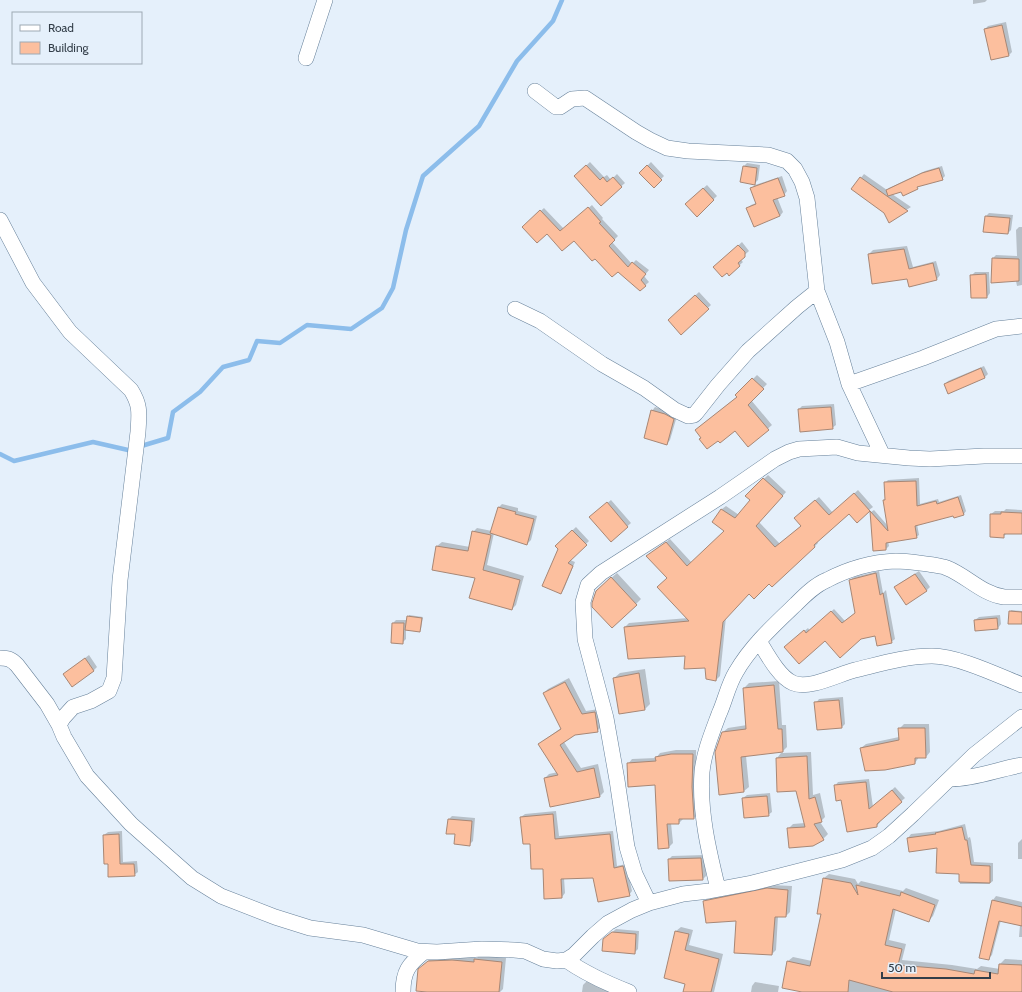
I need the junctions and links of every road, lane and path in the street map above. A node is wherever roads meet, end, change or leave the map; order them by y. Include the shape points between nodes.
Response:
1 (325, 0) edge
2 (306, 58) dead end
3 (535, 91) dead end
4 (0, 220) edge
5 (817, 292) junction
6 (515, 309) dead end
7 (1022, 326) edge
8 (849, 384) junction
9 (882, 454) junction
10 (1022, 456) edge
11 (1022, 597) edge
12 (759, 641) junction
13 (0, 658) edge
14 (1022, 685) edge
15 (1022, 717) edge
16 (59, 725) junction
17 (1022, 765) edge
18 (951, 779) junction
19 (718, 889) junction
20 (649, 903) junction
21 (424, 952) junction
22 (566, 960) junction
23 (403, 992) edge
24 (629, 992) edge

1 - 2 street
3 - 5 street via 556,107 572,99 585,98 636,132 667,148 768,155 787,161 795,169 807,198
4 - 16 street via 33,283 70,332 131,390 138,400 138,432 120,580 114,678 109,691 73,707
5 - 6 street via 748,350 691,416 675,410 540,321
5 - 8 street via 837,342
7 - 8 street via 996,329
8 - 9 street
9 - 10 street via 930,459
9 - 20 street via 858,453 837,447 789,452 601,573 588,585 583,602 585,639 607,725 628,852
11 - 12 street via 992,594 946,568 898,561 872,564 826,580 812,589
12 - 14 street via 778,670 795,684 823,681 853,670 899,659 934,656 963,662
12 - 19 street via 736,672 705,754 702,773 703,808
13 - 16 street via 8,658 17,665 47,704
15 - 18 street via 974,755
16 - 21 street via 80,764 100,792 139,832 192,878 214,892 310,928 363,935
17 - 18 street via 975,777
18 - 19 street via 889,836 872,848 842,860
19 - 20 street via 683,894
20 - 22 street via 608,923
21 - 22 street via 514,950 526,951 551,961
21 - 23 street via 406,971
22 - 24 street via 602,982

